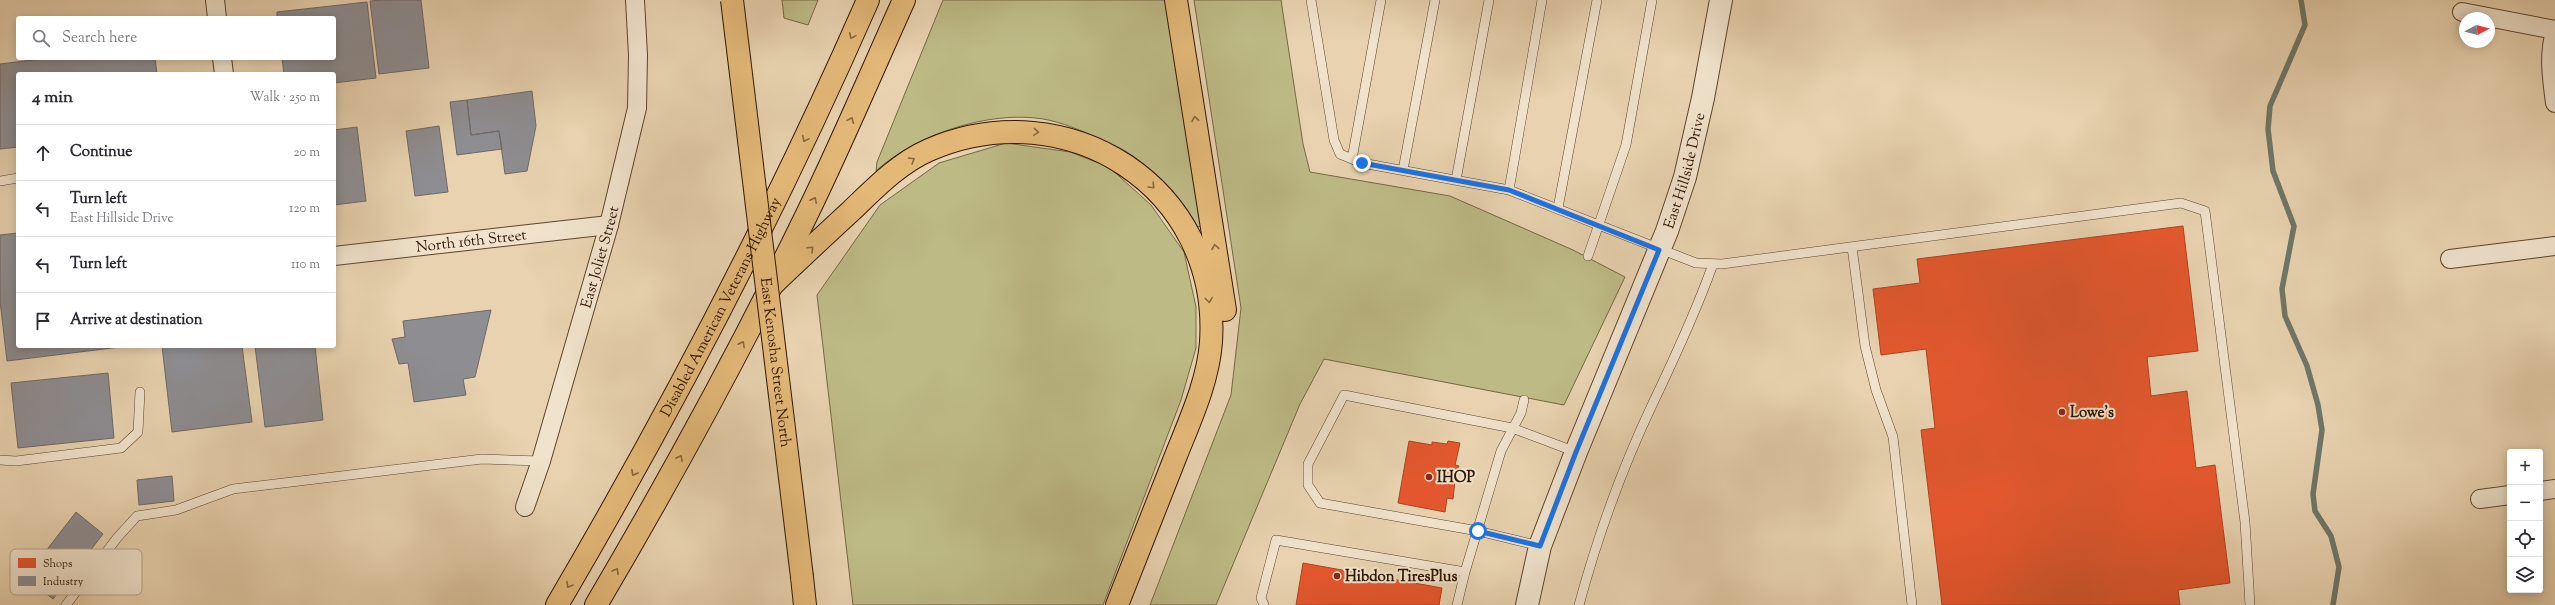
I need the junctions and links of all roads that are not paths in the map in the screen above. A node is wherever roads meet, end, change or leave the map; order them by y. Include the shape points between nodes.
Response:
1 (215, 0) edge
2 (635, 0) edge
3 (732, 0) edge
4 (868, 0) edge
5 (904, 0) edge
6 (1176, 0) edge
7 (1311, 0) edge
8 (1381, 0) edge
9 (1435, 0) edge
10 (1489, 0) edge
11 (1542, 0) edge
12 (1597, 0) edge
13 (1652, 0) edge
14 (1721, 0) edge
15 (217, 16) edge
16 (2495, 19) edge
17 (2555, 31) edge
18 (222, 60) edge
19 (224, 72) edge
20 (2555, 103) edge
21 (1352, 158) junction
22 (1403, 170) junction
23 (16, 178) edge
24 (1456, 180) junction
25 (0, 181) edge
26 (1509, 190) junction
27 (1558, 208) junction
28 (609, 225) junction
29 (1600, 225) junction
30 (2555, 246) edge
31 (1852, 247) junction
32 (1659, 250) junction
33 (336, 256) edge
34 (1588, 256) dead end
35 (2450, 259) dead end
36 (1713, 264) junction
37 (772, 285) junction
38 (140, 392) dead end
39 (1524, 400) dead end
40 (1512, 428) junction
41 (1576, 452) junction
42 (0, 460) edge
43 (541, 461) junction
44 (2555, 489) edge
45 (2543, 491) edge
46 (2507, 495) edge
47 (2480, 499) dead end
48 (525, 507) dead end
49 (1478, 531) junction
50 (1540, 546) junction
51 (109, 549) edge
52 (1465, 572) junction
53 (74, 595) edge
54 (66, 605) edge
55 (557, 605) edge
56 (596, 605) edge
57 (805, 605) edge
58 (1117, 605) edge
59 (1133, 605) edge
60 (1264, 605) edge
61 (1457, 605) edge
62 (1527, 605) edge
63 (1579, 605) edge
64 (1912, 605) edge
65 (2250, 605) edge

1 - 15 street
2 - 28 street, East Joliet Street via 638,55 636,108
3 - 57 main road, East Kenosha Street North, bridge
4 -> 55 main road, Disabled American Veterans Highway via 823,104 698,356 634,474
37 -> 5 main road via 835,155
59 -> 6 main road via 1206,416 1224,350 1226,318
7 - 21 lane via 1334,140 1340,154
8 - 21 lane
9 - 22 lane
10 - 24 lane
11 - 26 lane
12 - 27 lane
13 - 29 lane via 1626,145
14 - 32 street, East Hillside Drive via 1685,177
16 - 17 street
17 - 20 street via 2550,61
18 - 19 street
21 - 22 lane via 1362,163
22 - 24 lane
23 - 25 lane
24 - 26 lane
26 - 27 lane
27 - 29 lane
28 - 33 street, North 16th Street
28 - 43 street, East Joliet Street
29 - 32 lane
29 - 34 lane
30 - 35 street
31 - 36 lane
31 - 64 lane via 1864,346 1893,437
31 - 65 lane via 2182,203 2205,211 2245,522
32 - 36 lane via 1696,263
32 - 41 street, East Hillside Drive
36 - 63 lane via 1691,325 1625,467 1596,543
56 -> 37 main road via 655,506
37 -> 58 main road via 880,183 927,150 952,141 977,135 1018,131 1060,136 1104,152 1144,179 1174,212 1195,250 1208,295 1210,343 1199,397
38 - 42 lane via 138,432 121,448 16,461
39 - 40 lane via 1521,413
40 - 41 lane
40 - 49 lane via 1500,451
40 - 49 lane via 1344,395 1308,464 1308,485 1320,502
41 - 50 street, East Hillside Drive
43 - 48 street, East Joliet Street
43 - 51 lane via 482,459 233,489 176,510 137,516
44 - 45 street
46 - 47 street
49 - 50 lane
49 - 52 lane
50 - 62 street, East Hillside Drive
52 - 60 lane via 1276,540 1261,598
52 - 61 lane
53 - 54 lane

